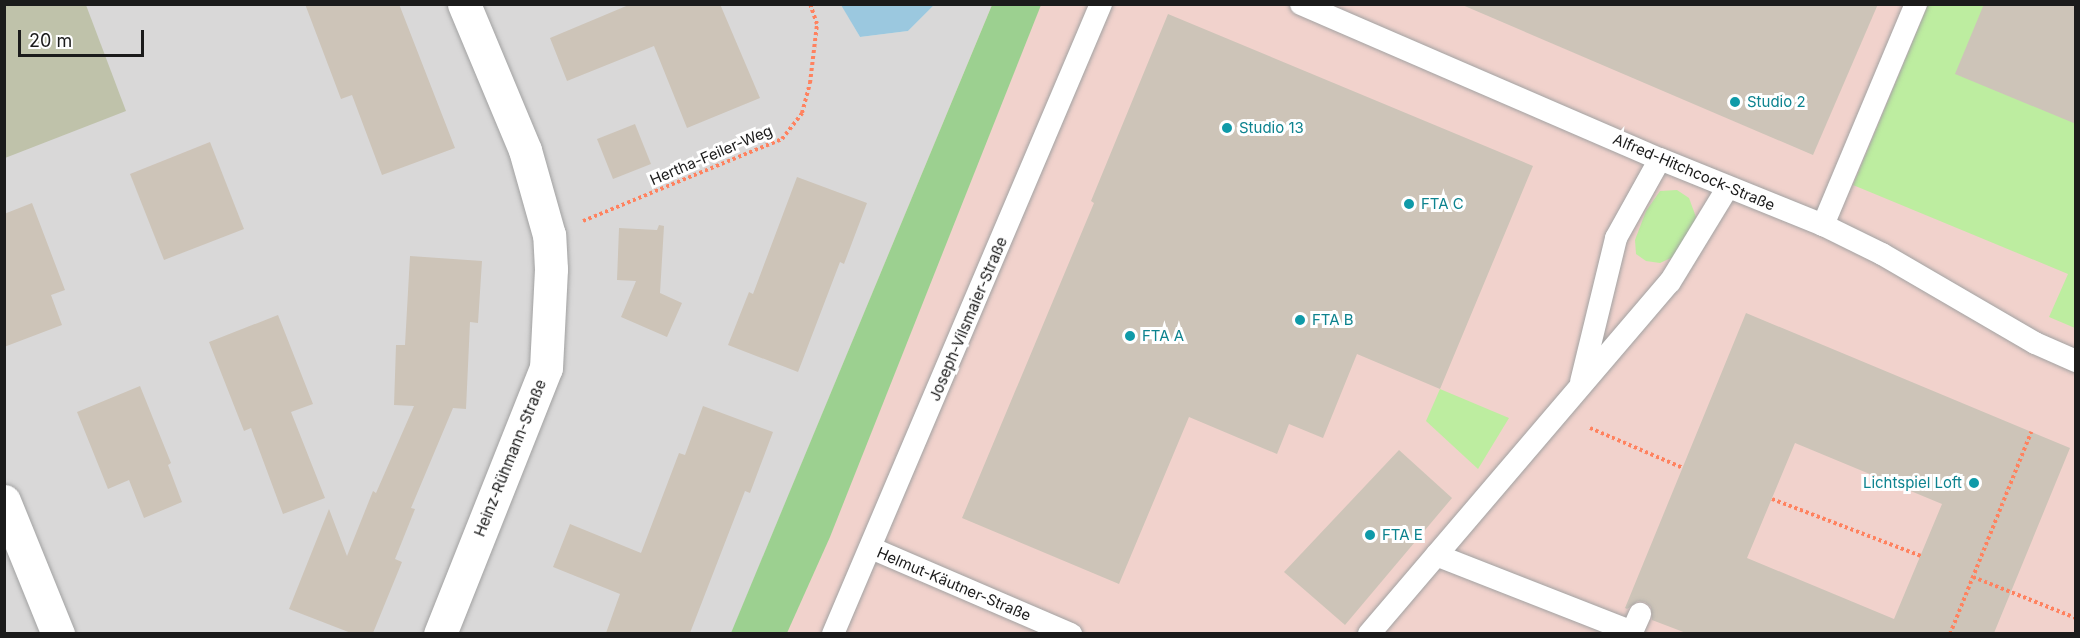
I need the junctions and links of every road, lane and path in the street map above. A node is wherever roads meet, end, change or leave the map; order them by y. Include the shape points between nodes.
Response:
1 (464, 4) edge
2 (810, 4) edge
3 (1101, 4) edge
4 (1301, 4) edge
5 (1916, 4) edge
6 (1660, 159) junction
7 (1728, 187) junction
8 (1823, 225) junction
9 (549, 235) junction
10 (2076, 361) edge
11 (1580, 386) junction
12 (1557, 414) junction
13 (2031, 432) dead end
14 (1683, 468) dead end
15 (1772, 499) dead end
16 (4, 501) edge
17 (871, 548) junction
18 (1436, 555) junction
19 (1921, 556) dead end
20 (1973, 577) junction
21 (1640, 614) dead end
22 (2076, 618) edge
23 (58, 633) edge
24 (440, 633) edge
25 (833, 633) edge
26 (1071, 633) edge
27 (1369, 633) edge
28 (1950, 633) edge

1 - 9 street, Heinz-Rühmann-Straße via 525,150
2 - 9 path, Hertha-Feiler-Weg via 817,24 810,82 802,113 782,140
3 - 17 lane, Joseph-Vilsmaier-Straße
4 - 6 lane, Alfred-Hitchcock-Straße
5 - 8 lane
6 - 7 lane, Alfred-Hitchcock-Straße
6 - 11 lane via 1616,238
7 - 8 lane, Alfred-Hitchcock-Straße
7 - 11 lane via 1670,282
8 - 10 lane, Alfred-Hitchcock-Straße via 1882,254 2035,344
9 - 24 street, Heinz-Rühmann-Straße via 546,368
11 - 12 lane
12 - 14 path
12 - 18 lane
13 - 20 path
15 - 19 path
16 - 23 street
17 - 25 lane, Joseph-Vilsmaier-Straße
17 - 26 lane, Helmut-Käutner-Straße
18 - 21 lane via 1632,632
18 - 27 lane
20 - 22 path
20 - 28 path

